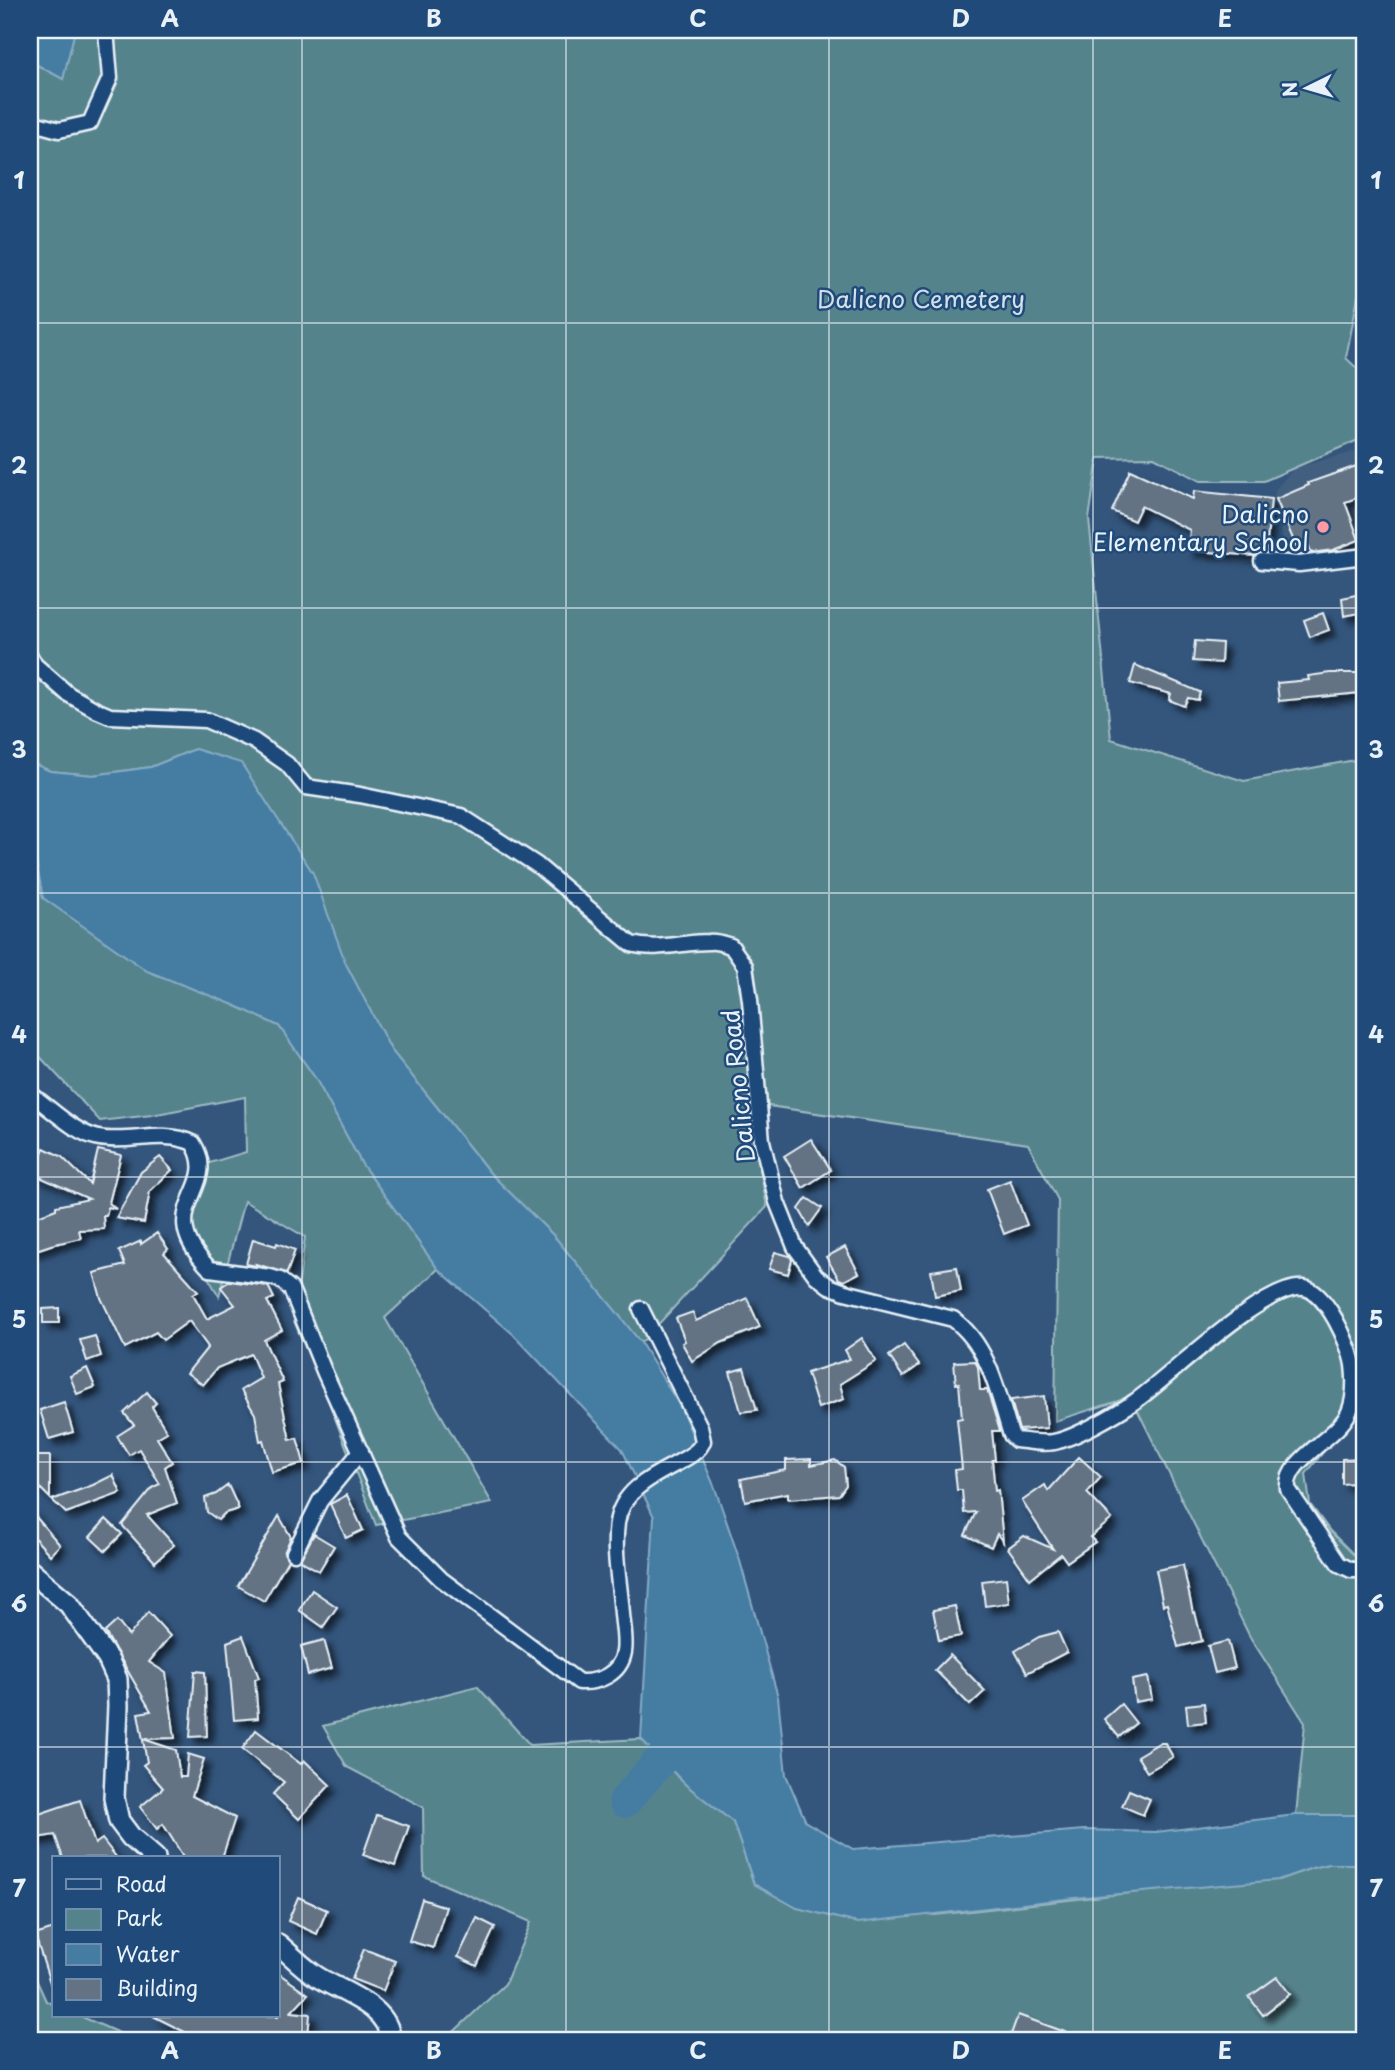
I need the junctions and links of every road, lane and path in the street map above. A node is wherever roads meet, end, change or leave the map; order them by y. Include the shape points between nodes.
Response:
1 (106, 30) edge
2 (30, 122) edge
3 (1365, 556) edge
4 (1262, 561) dead end
5 (30, 656) edge
6 (30, 1094) edge
7 (640, 1309) dead end
8 (361, 1451) junction
9 (294, 1553) dead end
10 (1365, 1570) edge
11 (30, 1572) edge
12 (153, 1856) edge
13 (280, 1946) edge
14 (390, 2040) edge

1 - 2 street via 110,78 90,123 59,130
3 - 4 street via 1299,564
5 - 10 street, Dalicno Road via 68,694 110,716 206,720 254,741 287,764 306,787 461,816 537,866 631,944 665,947 710,941 731,946 745,967 762,1141 776,1202 795,1247 829,1286 953,1319 966,1328 979,1345 1016,1440 1057,1442 1082,1431 1133,1402 1270,1297 1303,1288 1315,1293 1328,1306 1353,1363 1353,1398 1340,1426 1296,1466 1288,1478 1288,1489 1339,1564
6 - 8 street via 92,1136 172,1136 192,1143 202,1161 184,1214 188,1242 210,1269 270,1277 291,1289
7 - 8 street via 703,1441 697,1450 641,1483 624,1501 617,1521 624,1654 604,1679 579,1682 416,1557 399,1537
8 - 9 street via 320,1501
11 - 12 main road via 69,1604 117,1679 114,1798 119,1821
13 - 14 main road via 313,1974 371,2006 384,2021

